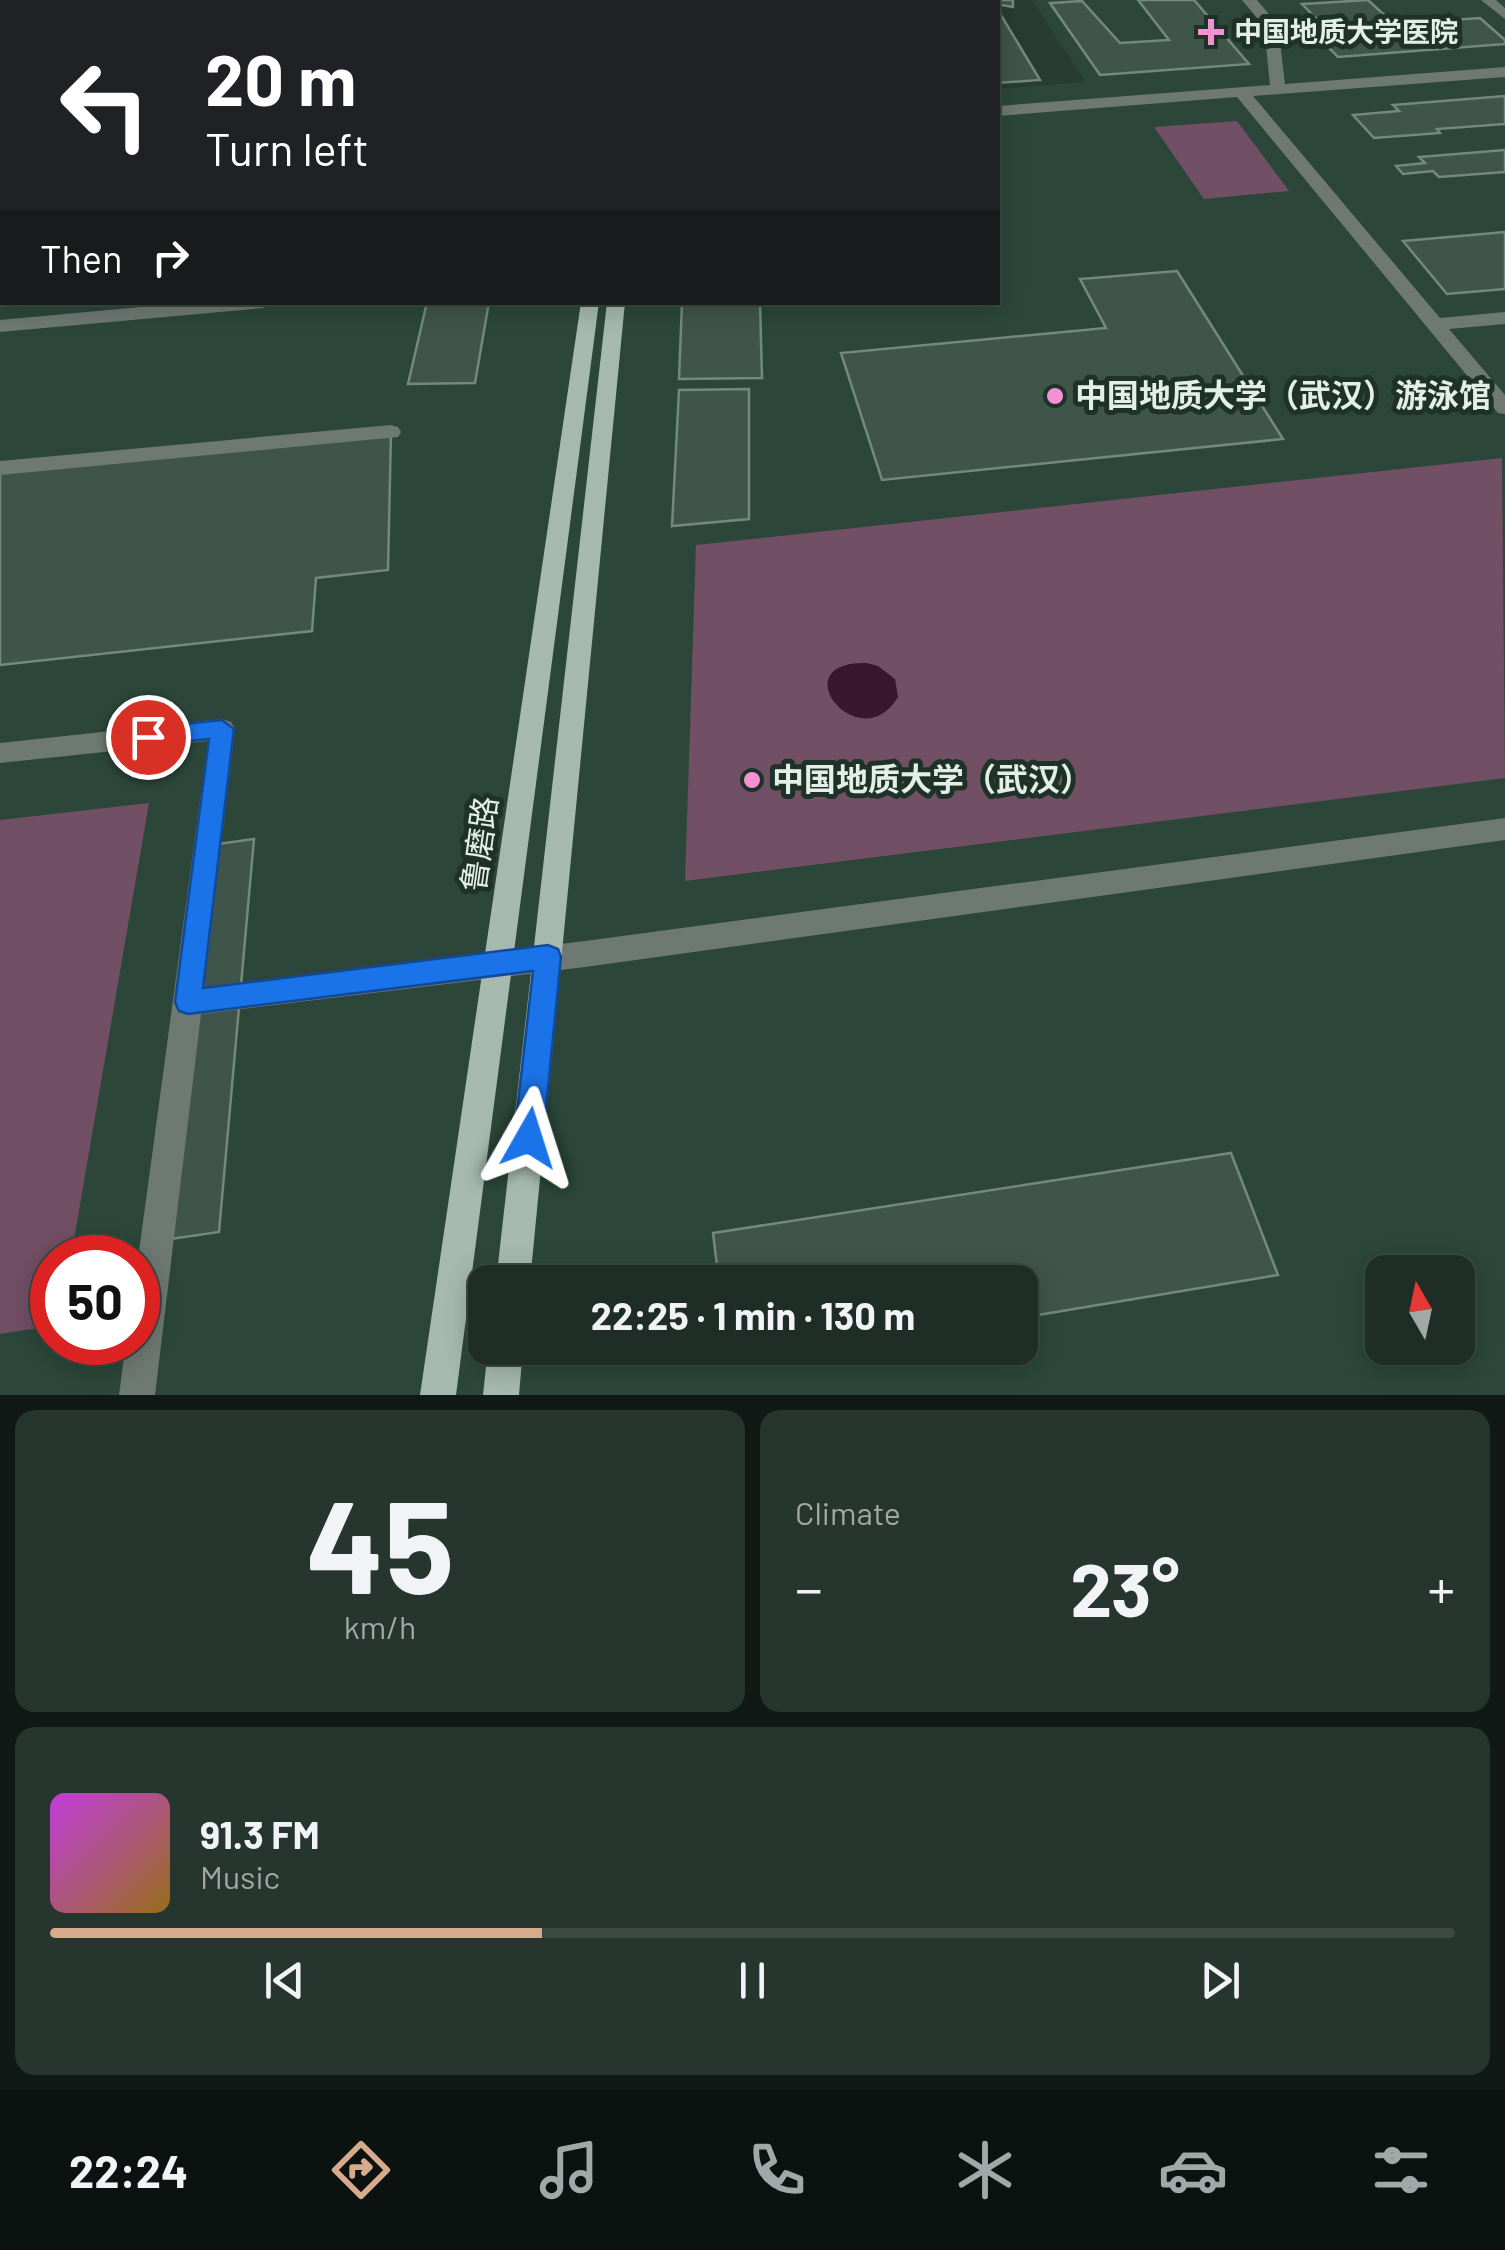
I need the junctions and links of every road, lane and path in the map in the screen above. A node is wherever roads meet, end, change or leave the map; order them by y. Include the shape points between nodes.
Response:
1 (1249, 0) edge
2 (1488, 0) edge
3 (1505, 15) edge
4 (1505, 72) edge
5 (1278, 90) junction
6 (1242, 93) junction
7 (1000, 111) edge
8 (230, 305) edge
9 (590, 305) edge
10 (616, 305) edge
11 (1505, 318) edge
12 (1435, 324) junction
13 (0, 326) edge
14 (1505, 408) edge
15 (391, 432) dead end
16 (0, 468) edge
17 (0, 753) edge
18 (1505, 829) edge
19 (548, 957) junction
20 (501, 962) junction
21 (188, 1002) junction
22 (515, 1265) edge
23 (504, 1365) edge
24 (137, 1395) edge
25 (438, 1395) edge
26 (501, 1395) edge

1 - 5 street via 1271,25
2 - 3 street
4 - 5 street
5 - 6 street
6 - 7 street
6 - 12 street
8 - 13 street
9 - 20 main road, 鲁磨路
10 - 19 main road
11 - 12 street
12 - 14 street
15 - 16 street
17 - 21 street via 222,729
18 - 19 street
19 - 20 street
19 - 22 main road
20 - 21 street
20 - 25 main road, 鲁磨路
21 - 24 street
23 - 26 main road

